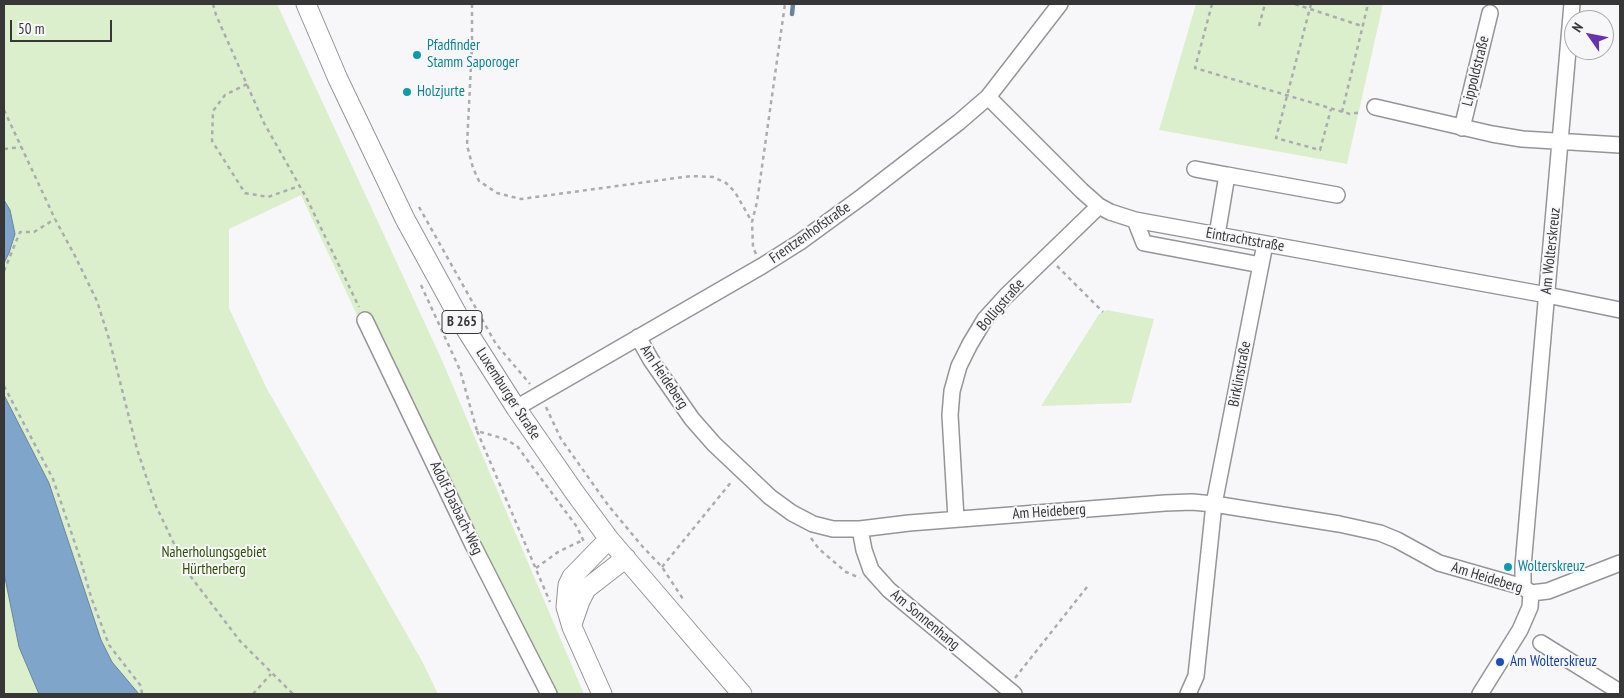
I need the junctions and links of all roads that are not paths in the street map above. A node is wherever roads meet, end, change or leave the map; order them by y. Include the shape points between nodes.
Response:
1 (306, 4) edge
2 (1060, 4) edge
3 (1572, 4) edge
4 (1490, 13) dead end
5 (988, 97) junction
6 (1375, 107) road end
7 (1462, 128) junction
8 (1560, 141) junction
9 (1620, 145) edge
10 (1195, 169) dead end
11 (1227, 175) junction
12 (1337, 194) dead end
13 (1099, 206) junction
14 (1135, 220) junction
15 (1217, 235) junction
16 (1265, 244) junction
17 (1261, 265) junction
18 (1546, 295) junction
19 (1620, 310) edge
20 (365, 320) road end
21 (638, 337) junction
22 (516, 408) junction
23 (1214, 504) junction
24 (956, 519) junction
25 (860, 529) junction
26 (609, 539) junction
27 (626, 558) junction
28 (1620, 563) edge
29 (1527, 590) junction
30 (572, 626) junction
31 (1541, 643) dead end
32 (1011, 691) edge
33 (1620, 692) edge
34 (549, 694) edge
35 (602, 694) edge
36 (742, 694) edge
37 (1188, 694) edge
38 (1480, 694) edge

1 - 22 main road, Luxemburger Straße / B 265 via 405,219 462,323
2 - 5 street, Frentzenhofstraße
3 - 8 street, Am Wolterskreuz
4 - 7 street, Lippoldstraße
5 - 13 street, Eintrachtstraße
5 - 21 street, Frentzenhofstraße via 960,122 800,242
6 - 7 street
7 - 8 street via 1522,139
8 - 9 street
8 - 18 street, Am Wolterskreuz
10 - 11 street
11 - 12 street
11 - 15 street
13 - 14 street, Eintrachtstraße
13 - 24 street, Bolligstraße via 985,319 959,366 950,416
14 - 15 street, Eintrachtstraße
14 - 17 street via 1144,243
15 - 16 street, Eintrachtstraße
16 - 17 street, Birklinstraße
16 - 18 street, Eintrachtstraße
17 - 23 street, Birklinstraße
18 - 19 street, Eintrachtstraße
18 - 29 street, Am Wolterskreuz via 1523,566
20 - 34 street, Adolf-Dasbach-Weg
21 - 22 street, Frentzenhofstraße
21 - 25 street, Am Heideberg via 650,360 692,419 770,497 813,524 834,530
22 - 26 main road, Luxemburger Straße / B 265
23 - 24 street, Am Heideberg via 1165,503
23 - 29 street, Am Heideberg via 1380,533 1438,563
23 - 37 street via 1196,676
24 - 25 street, Am Heideberg
25 - 32 street, Am Sonnenhang via 871,570 889,590
26 - 27 main road, Luxemburger Straße / B 265
26 - 30 main road via 578,570 568,585 566,607
27 - 30 main road via 586,589
27 - 36 main road, Luxemburger Straße / B 265
28 - 29 street via 1548,591
29 - 38 street, Am Wolterskreuz via 1530,607 1520,630
30 - 35 main road
31 - 33 street

